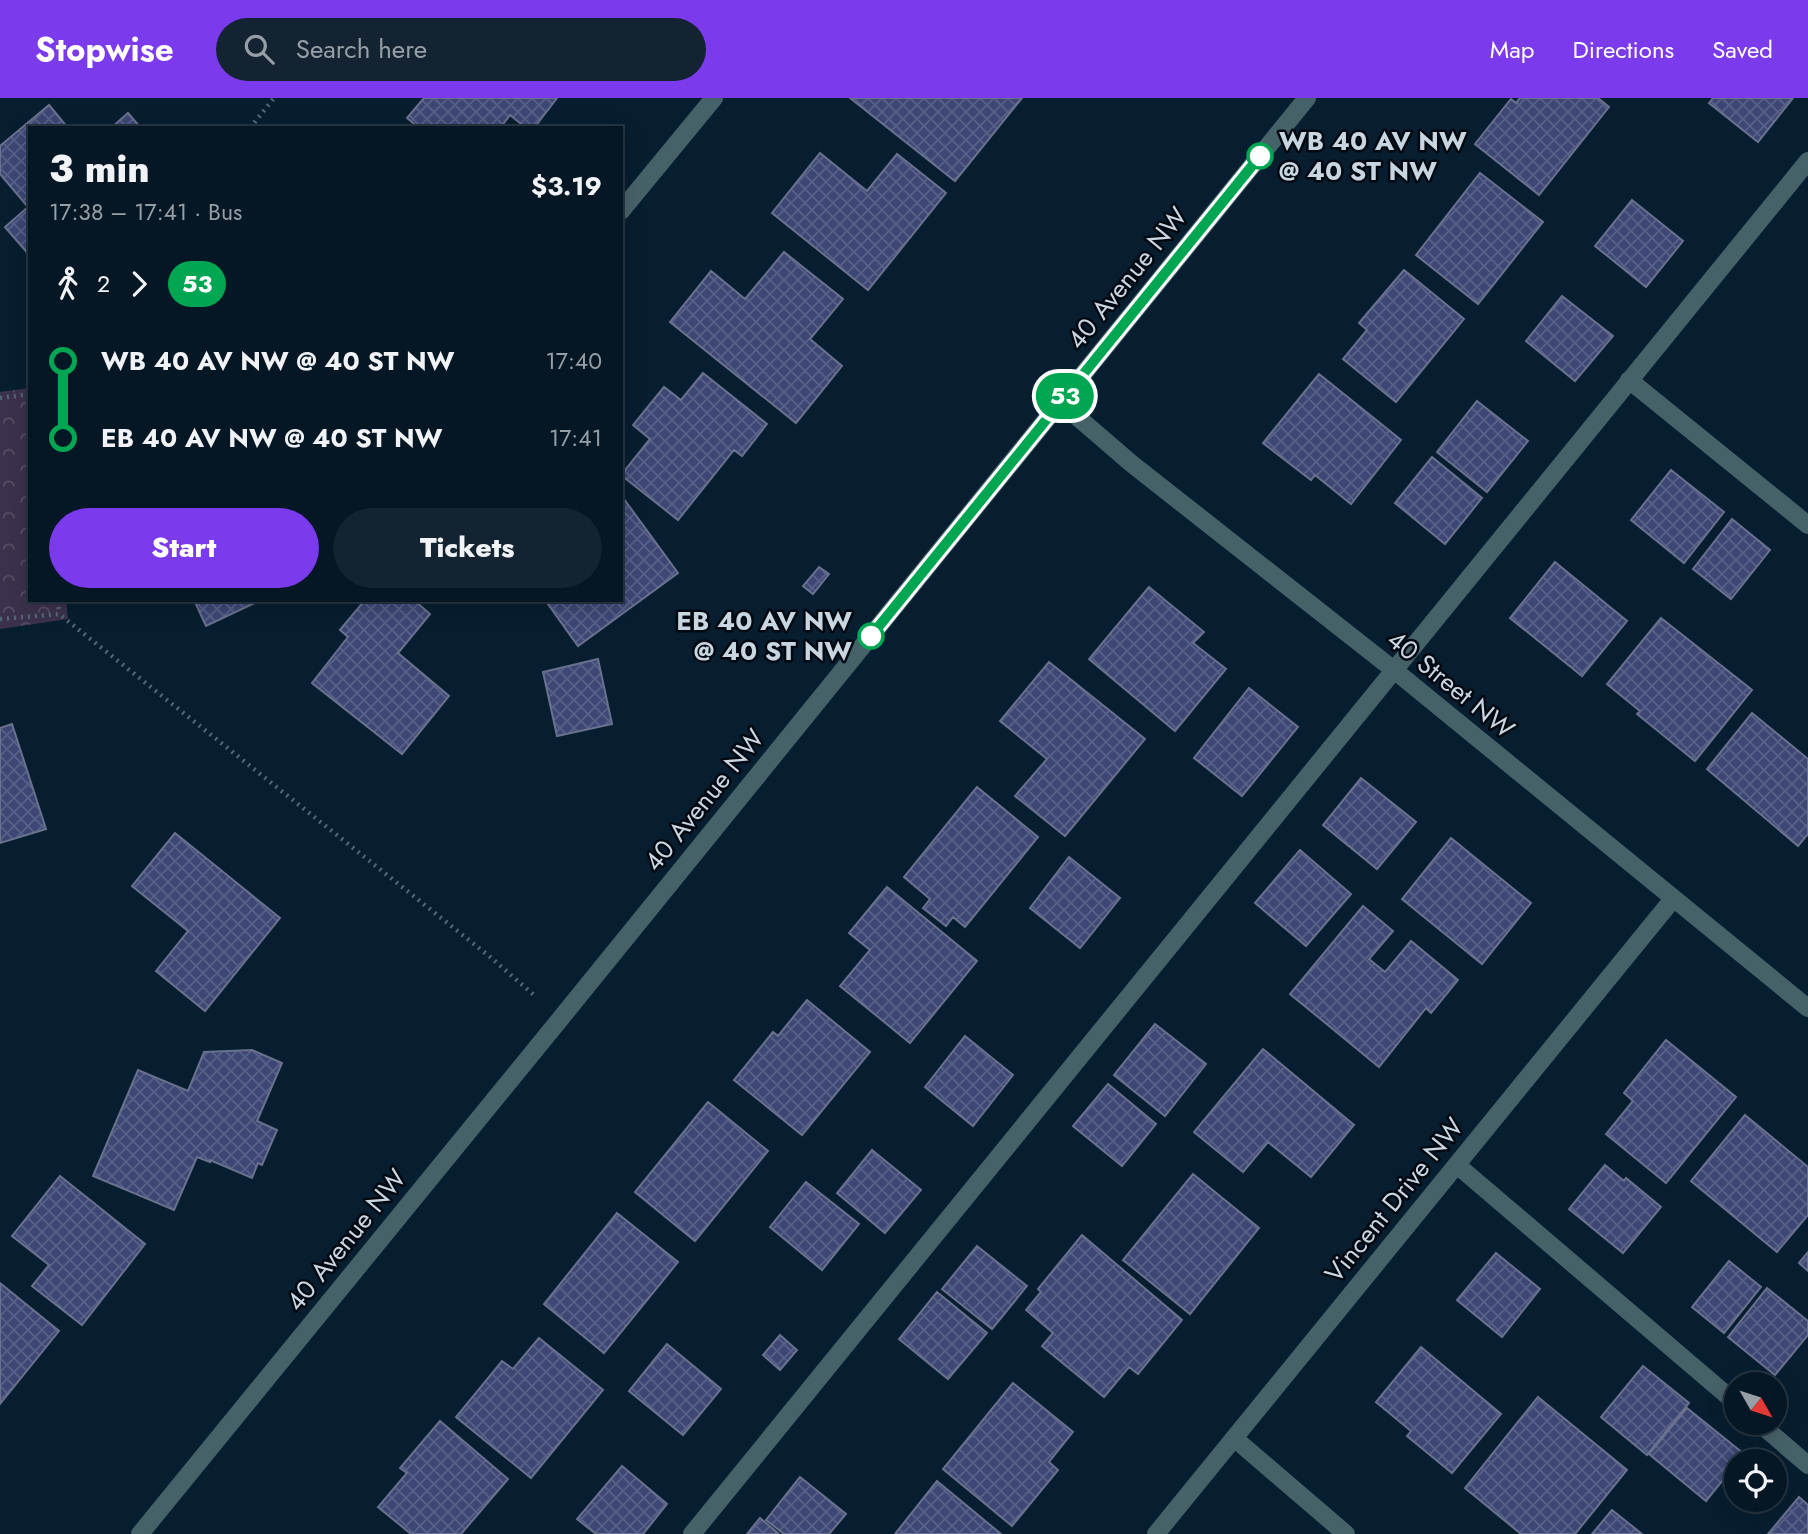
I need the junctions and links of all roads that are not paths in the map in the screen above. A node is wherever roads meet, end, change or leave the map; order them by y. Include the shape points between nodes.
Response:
1 (714, 98) edge
2 (1307, 98) edge
3 (1808, 161) edge
4 (623, 209) edge
5 (1629, 380) junction
6 (1060, 402) junction
7 (1808, 524) edge
8 (1394, 670) junction
9 (1673, 899) junction
10 (1808, 1008) edge
11 (1457, 1164) junction
12 (1724, 1393) edge
13 (1773, 1435) edge
14 (1234, 1438) junction
15 (1808, 1465) edge
16 (140, 1534) edge
17 (692, 1534) edge
18 (1156, 1534) edge
19 (1346, 1534) edge

1 - 4 street
2 - 6 street, 40 Avenue NW
3 - 5 street
5 - 7 street
5 - 8 street
6 - 8 street, 40 Street NW
6 - 16 street, 40 Avenue NW
8 - 9 street, 40 Street NW
8 - 17 street
9 - 10 street, 40 Street NW
9 - 11 street, Vincent Drive NW
11 - 12 street
11 - 14 street, Vincent Drive NW
13 - 15 street
14 - 18 street, Vincent Drive NW
14 - 19 street

